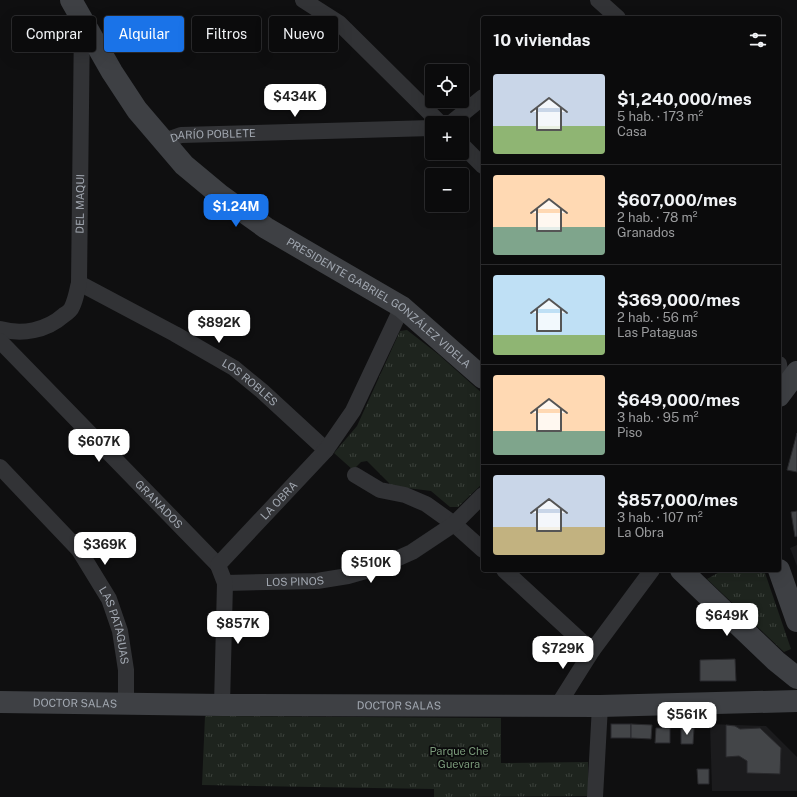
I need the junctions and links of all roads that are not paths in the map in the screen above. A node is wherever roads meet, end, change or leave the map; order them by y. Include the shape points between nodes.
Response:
1 (71, 0) edge
2 (303, 0) edge
3 (80, 16) edge
4 (96, 44) edge
5 (82, 52) edge
6 (481, 99) edge
7 (433, 116) edge
8 (460, 116) edge
9 (425, 128) edge
10 (164, 141) junction
11 (469, 152) edge
12 (481, 164) edge
13 (79, 283) junction
14 (402, 307) junction
15 (0, 329) edge
16 (0, 341) edge
17 (797, 372) edge
18 (481, 376) edge
19 (781, 393) edge
20 (326, 450) junction
21 (0, 467) edge
22 (355, 475) dead end
23 (481, 497) edge
24 (454, 524) junction
25 (481, 548) edge
26 (218, 565) junction
27 (506, 572) edge
28 (651, 572) edge
29 (683, 572) edge
30 (780, 572) edge
31 (225, 583) junction
32 (797, 621) edge
33 (592, 651) junction
34 (797, 678) edge
35 (797, 701) edge
36 (0, 702) edge
37 (126, 704) junction
38 (222, 705) junction
39 (558, 705) junction
40 (600, 706) junction
41 (595, 797) edge

1 - 3 main road, PRESIDENTE GABRIEL GONZÁLEZ VIDELA
2 - 7 street via 339,23
4 - 10 main road, PRESIDENTE GABRIEL GONZÁLEZ VIDELA via 137,110
5 - 13 street, DEL MAQUI
6 - 8 street
9 - 10 street, DARÍO POBLETE via 181,135
10 - 14 main road, PRESIDENTE GABRIEL GONZÁLEZ VIDELA via 184,165 266,228
11 - 12 street
13 - 15 street, DEL MAQUI via 72,308 47,327 23,333
13 - 20 street, LOS ROBLES via 234,368
14 - 18 main road, PRESIDENTE GABRIEL GONZÁLEZ VIDELA
14 - 20 street, LA OBRA via 353,411
16 - 26 street, GRANADOS
17 - 19 main road
20 - 26 street, LA OBRA
21 - 37 street, LAS PATAGUAS via 79,550 109,599 120,631 126,670
22 - 24 street via 380,490 405,495 426,504
23 - 24 street, LOS PINOS
24 - 25 street
24 - 31 street, LOS PINOS via 412,552 376,568 348,576 317,580
26 - 31 street
27 - 33 street
28 - 33 street
29 - 34 main road
30 - 32 main road
31 - 38 street
33 - 39 street
35 - 40 main road, DOCTOR SALAS
36 - 37 main road, DOCTOR SALAS
37 - 38 main road, DOCTOR SALAS
38 - 39 main road, DOCTOR SALAS
39 - 40 main road, DOCTOR SALAS
40 - 41 street

